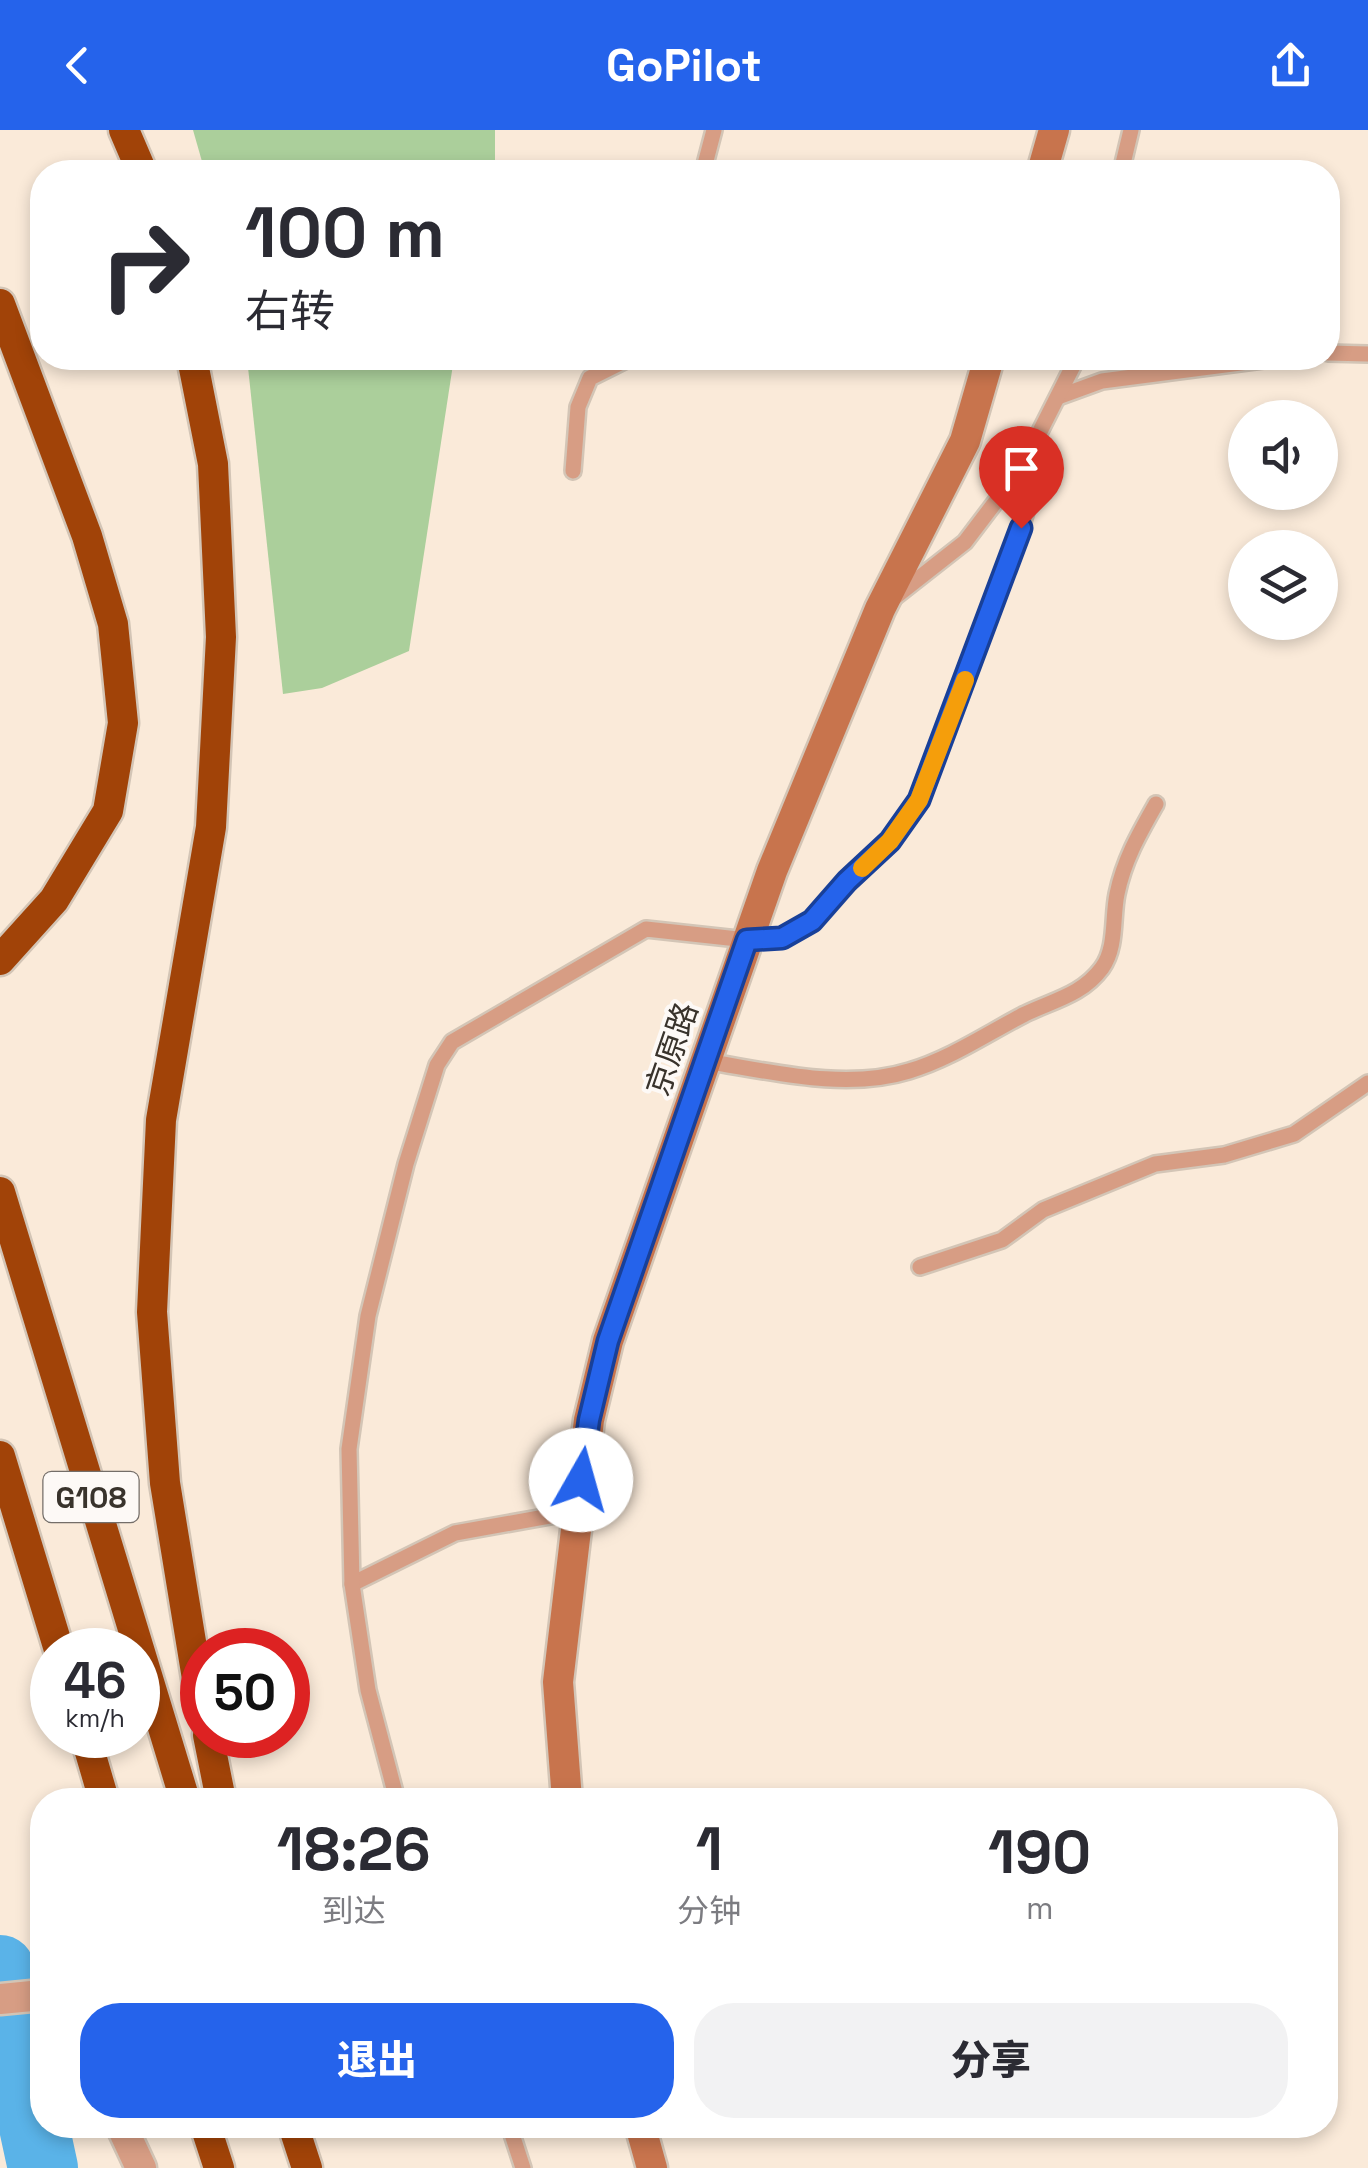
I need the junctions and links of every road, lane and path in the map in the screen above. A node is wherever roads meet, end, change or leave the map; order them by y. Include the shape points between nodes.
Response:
1 (124, 130) edge
2 (714, 130) edge
3 (1054, 130) edge
4 (1131, 130) edge
5 (137, 160) edge
6 (706, 160) edge
7 (1045, 160) edge
8 (1124, 160) edge
9 (0, 304) edge
10 (1340, 353) edge
11 (1368, 354) edge
12 (194, 370) edge
13 (606, 370) edge
14 (987, 370) edge
15 (1071, 370) edge
16 (1186, 370) edge
17 (1058, 397) junction
18 (1022, 467) junction
19 (574, 471) dead end
20 (880, 610) junction
21 (1156, 804) dead end
22 (747, 940) junction
23 (0, 960) edge
24 (705, 1062) junction
25 (1368, 1083) edge
26 (0, 1192) edge
27 (920, 1267) dead end
28 (0, 1456) edge
29 (578, 1511) junction
30 (352, 1584) junction
31 (52, 1628) edge
32 (189, 1628) edge
33 (92, 1758) edge
34 (213, 1758) edge
35 (100, 1788) edge
36 (181, 1788) edge
37 (219, 1788) edge
38 (394, 1788) edge
39 (566, 1788) edge
40 (30, 1996) edge
41 (0, 1999) edge
42 (127, 2138) edge
43 (209, 2138) edge
44 (297, 2138) edge
45 (513, 2138) edge
46 (644, 2138) edge
47 (141, 2168) edge
48 (219, 2168) edge
49 (306, 2168) edge
50 (523, 2168) edge
51 (652, 2168) edge

1 - 5 highway
2 - 6 lane
3 - 7 main road
4 - 8 lane
9 - 23 highway via 87,536 112,624 123,723 108,811 54,900
10 - 11 lane
12 - 32 highway via 213,464 221,637 211,827 162,1120 152,1312 165,1484
13 - 19 lane via 590,378 578,407
14 - 20 main road, 京原路 via 966,441
15 - 17 lane
16 - 17 lane via 1102,381
17 - 18 lane
18 - 20 lane via 965,542
18 - 22 lane via 1028,502 1013,554 919,800 890,841 812,921 782,938
20 - 22 main road, 京原路
21 - 24 lane via 1129,851 1104,965 1078,992 909,1071 816,1077
22 - 24 main road, 京原路
22 - 30 lane via 646,929 452,1042 436,1065 368,1316 349,1449
24 - 29 main road, 京原路 via 608,1341
25 - 27 lane via 1294,1134 1224,1155 1155,1164 1043,1210 1002,1240
26 - 36 highway, G108
28 - 31 highway, G108
29 - 30 lane via 455,1533
29 - 39 main road, 京原路 via 558,1682
30 - 38 lane via 368,1690
33 - 35 highway
34 - 37 highway
40 - 41 street
42 - 47 street
43 - 48 highway
44 - 49 highway
45 - 50 lane
46 - 51 main road

